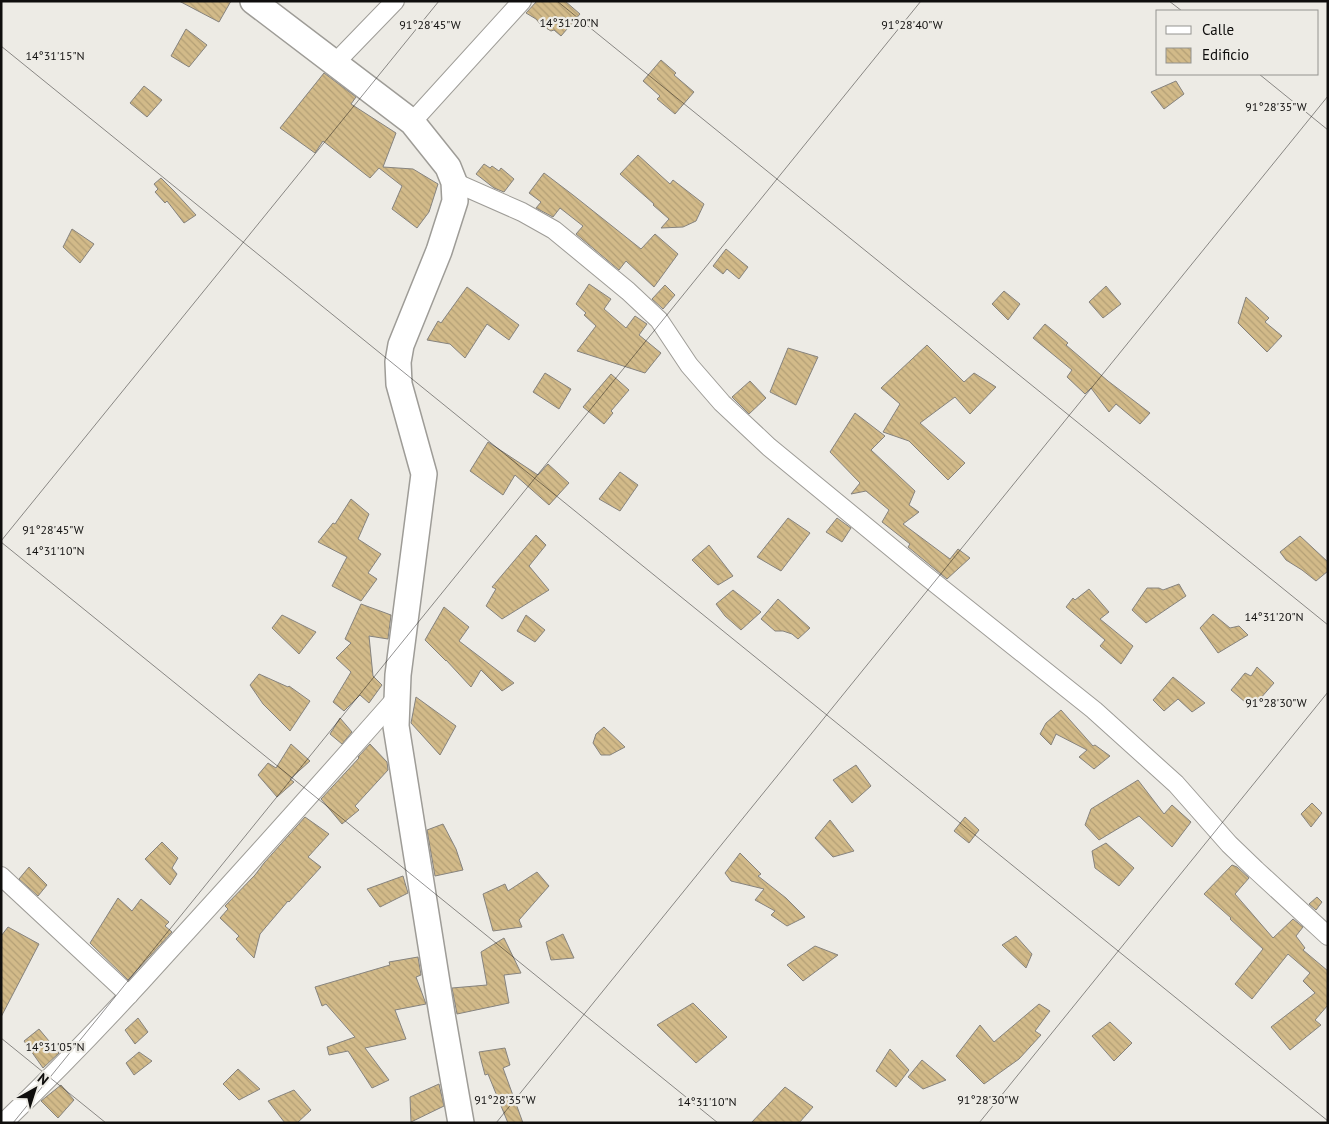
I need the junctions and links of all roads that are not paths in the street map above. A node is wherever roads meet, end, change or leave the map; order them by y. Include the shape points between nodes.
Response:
1 (395, 1) edge
2 (522, 1) edge
3 (260, 3) edge
4 (335, 63) junction
5 (412, 122) junction
6 (454, 182) junction
7 (397, 697) junction
8 (1, 876) edge
9 (1328, 936) edge
10 (129, 995) junction
11 (3, 1123) edge
12 (462, 1123) edge

1 - 4 street
2 - 5 street
3 - 4 street
4 - 5 street
5 - 6 street via 448,167
6 - 7 street via 456,201 401,345 398,362 399,384 424,474
6 - 9 street via 554,230 628,291 659,320 688,366 769,447 1094,710 1176,784 1229,844
7 - 10 street
7 - 12 street via 396,726
8 - 10 street
10 - 11 street

